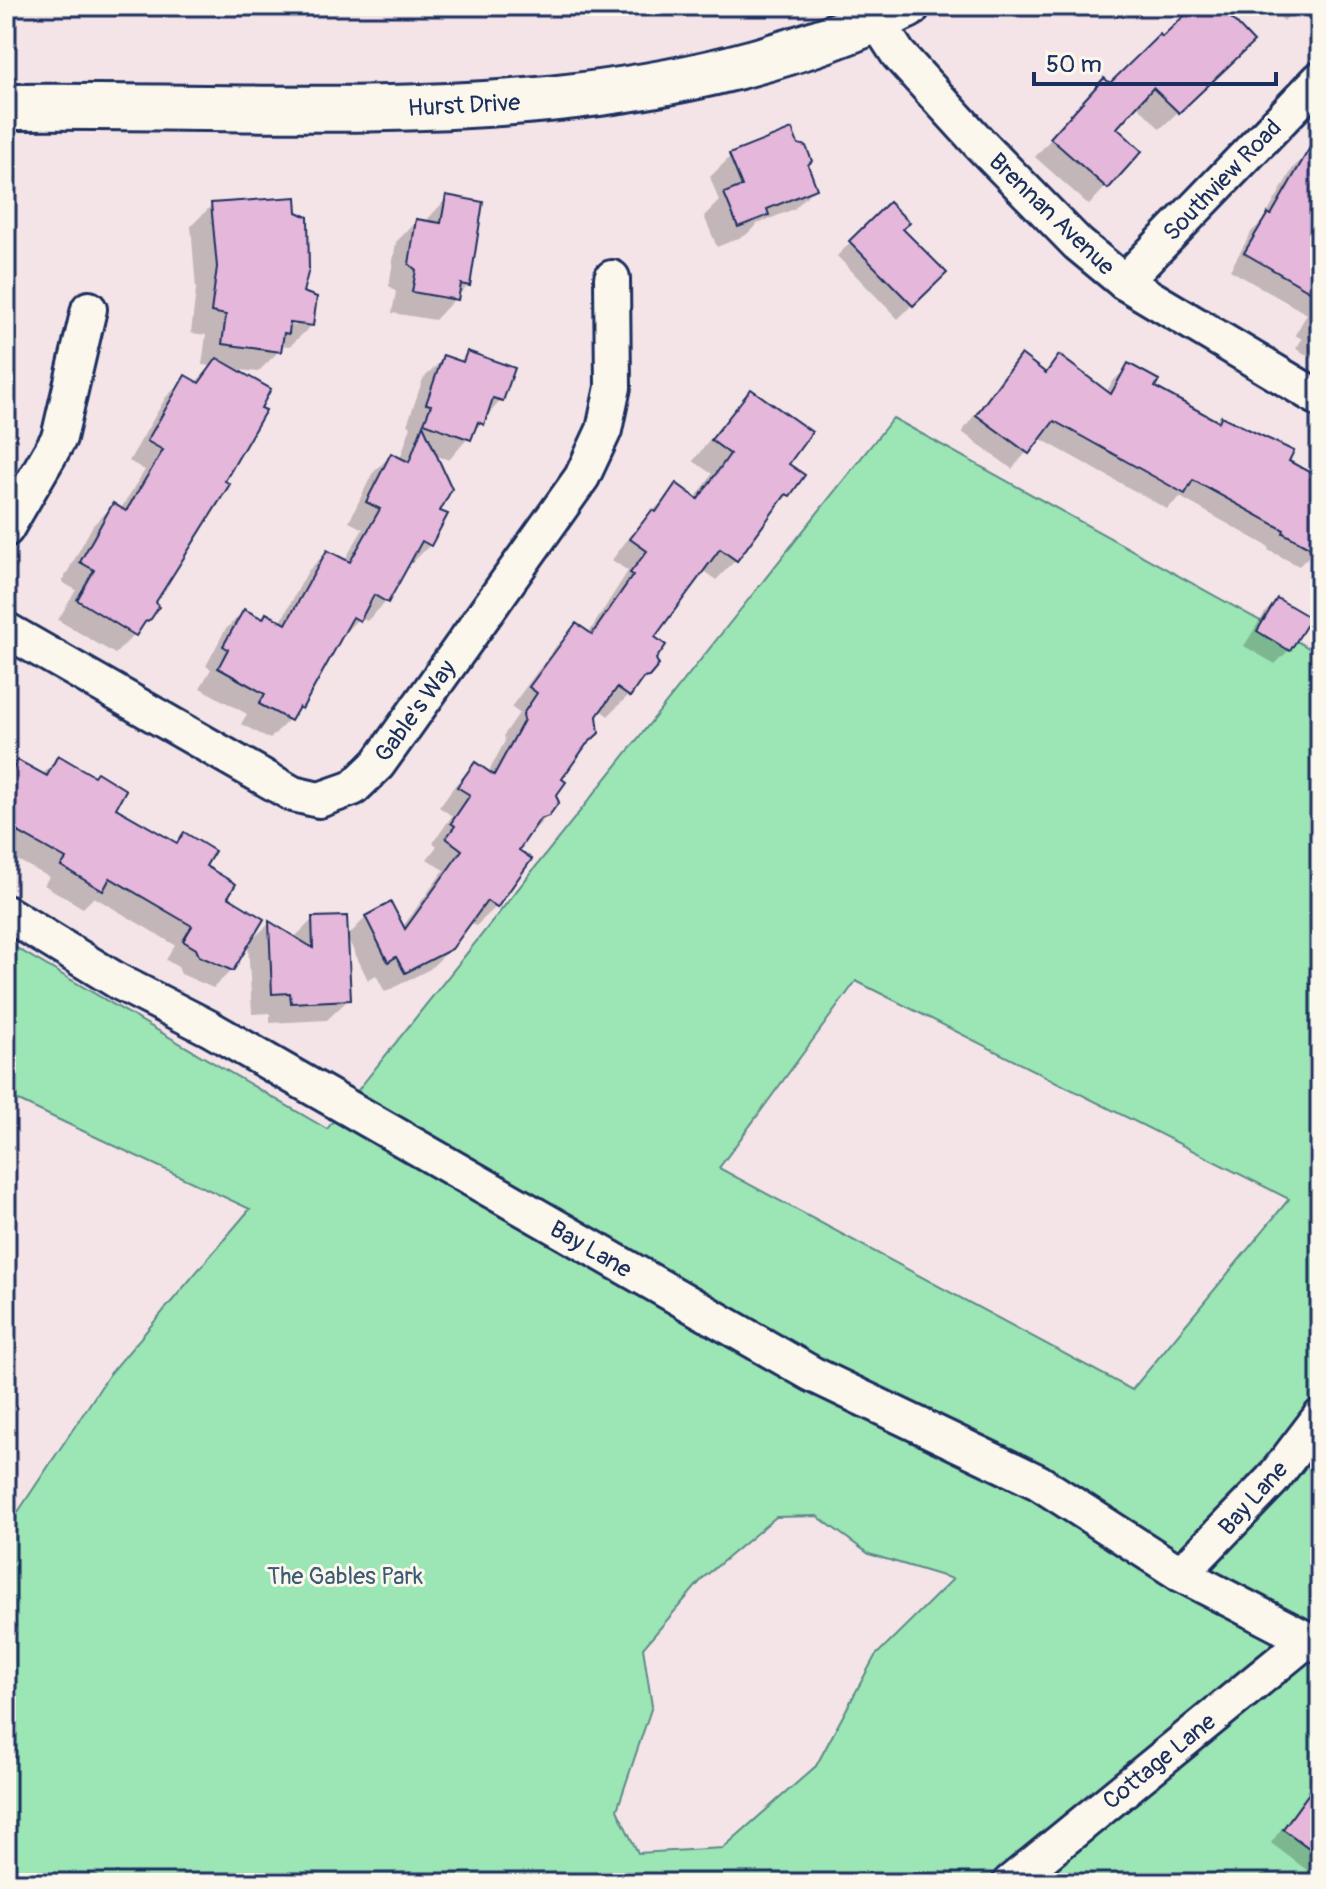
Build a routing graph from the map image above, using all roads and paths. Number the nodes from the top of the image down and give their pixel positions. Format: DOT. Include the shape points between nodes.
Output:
graph roads {
  1 [pos="883,11"];
  2 [pos="1320,79"];
  3 [pos="6,107"];
  4 [pos="612,278"];
  5 [pos="1124,282"];
  6 [pos="89,309"];
  7 [pos="1320,399"];
  8 [pos="6,529"];
  9 [pos="6,630"];
  10 [pos="6,913"];
  11 [pos="1320,1417"];
  12 [pos="1181,1574"];
  13 [pos="1314,1643"];
  14 [pos="1010,1883"];
  1 -- 3 [label="street, Hurst Drive" via="779,56 735,68 511,104 315,110"];
  1 -- 5 [label="street, Brennan Avenue" via="898,54 1078,244"];
  2 -- 5 [label="street, Southview Road"];
  4 -- 9 [label="street, Gable's Way" via="613,387 604,430 582,477 378,764 353,788 319,800 293,794"];
  5 -- 7 [label="street, Brennan Avenue"];
  6 -- 8 [label="street" via="59,438"];
  10 -- 12 [label="street, Bay Lane" via="812,1374 1057,1492"];
  11 -- 12 [label="street, Bay Lane" via="1272,1480"];
  12 -- 13 [label="street, Bay Lane"];
  13 -- 14 [label="street, Cottage Lane"];
}
